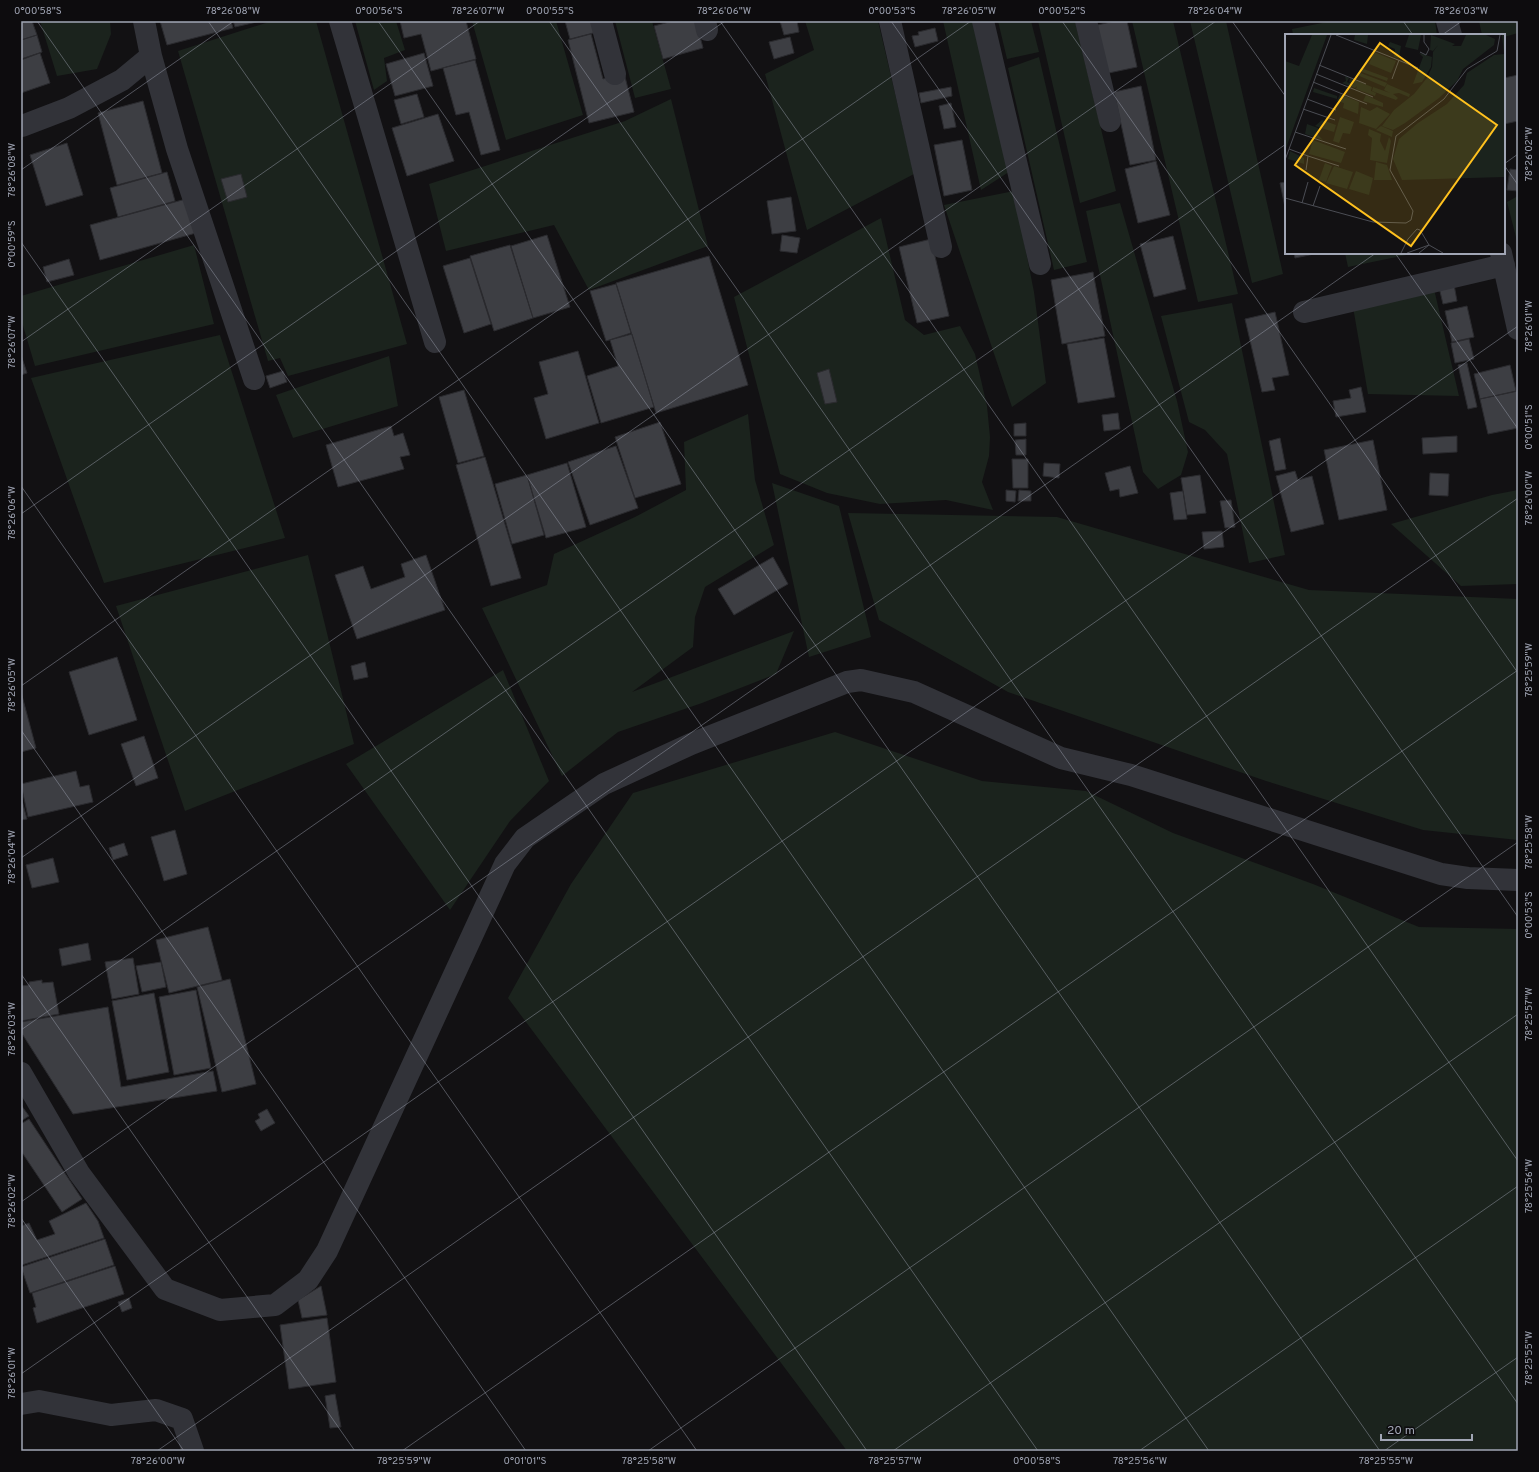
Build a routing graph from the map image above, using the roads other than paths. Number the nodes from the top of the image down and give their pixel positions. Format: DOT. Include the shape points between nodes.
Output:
graph roads {
  1 [pos="144,21"];
  2 [pos="340,21"];
  3 [pos="601,21"];
  4 [pos="890,21"];
  5 [pos="983,21"];
  6 [pos="1086,21"];
  7 [pos="1448,21"];
  8 [pos="1451,34"];
  9 [pos="151,56"];
  10 [pos="615,74"];
  11 [pos="1110,121"];
  12 [pos="22,126"];
  13 [pos="941,247"];
  14 [pos="1502,259"];
  15 [pos="1040,264"];
  16 [pos="1304,312"];
  17 [pos="1518,329"];
  18 [pos="435,342"];
  19 [pos="254,379"];
  20 [pos="1518,880"];
  21 [pos="21,1073"];
  22 [pos="21,1404"];
  23 [pos="194,1451"];
  1 -- 9 [label="street"];
  2 -- 18 [label="street"];
  3 -- 10 [label="street"];
  4 -- 13 [label="street"];
  5 -- 15 [label="street"];
  6 -- 11 [label="street"];
  7 -- 8 [label="street"];
  9 -- 12 [label="street" via="122,80 69,108"];
  9 -- 19 [label="street" via="177,149"];
  14 -- 16 [label="street"];
  14 -- 17 [label="street"];
  20 -- 21 [label="street" via="1441,874 1132,775 1061,758 914,692 861,680 847,682 691,744 604,784 525,838 505,864 327,1251 308,1280 275,1305 220,1310 165,1289 79,1173"];
  22 -- 23 [label="street" via="39,1401 111,1415 156,1410 182,1419"];
}
